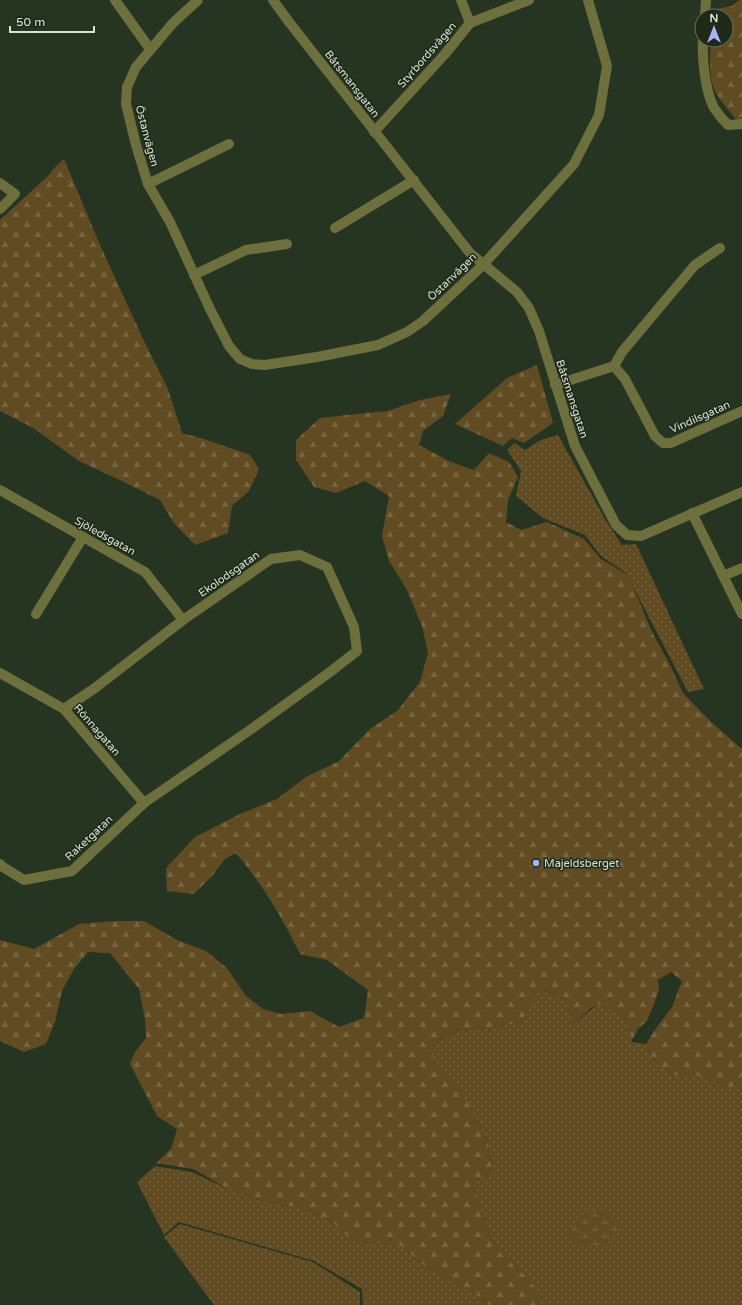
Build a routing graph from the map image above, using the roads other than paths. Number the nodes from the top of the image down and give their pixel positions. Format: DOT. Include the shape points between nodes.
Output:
graph roads {
  1 [pos="114,0"];
  2 [pos="198,0"];
  3 [pos="273,0"];
  4 [pos="461,0"];
  5 [pos="529,0"];
  6 [pos="588,0"];
  7 [pos="470,23"];
  8 [pos="703,48"];
  9 [pos="150,49"];
  10 [pos="742,124"];
  11 [pos="374,132"];
  12 [pos="229,144"];
  13 [pos="414,180"];
  14 [pos="0,183"];
  15 [pos="148,184"];
  16 [pos="0,209"];
  17 [pos="336,228"];
  18 [pos="287,244"];
  19 [pos="720,248"];
  20 [pos="483,265"];
  21 [pos="194,275"];
  22 [pos="614,366"];
  23 [pos="555,385"];
  24 [pos="742,411"];
  25 [pos="0,490"];
  26 [pos="742,492"];
  27 [pos="692,513"];
  28 [pos="83,537"];
  29 [pos="742,568"];
  30 [pos="723,576"];
  31 [pos="36,614"];
  32 [pos="742,614"];
  33 [pos="183,620"];
  34 [pos="0,673"];
  35 [pos="64,709"];
  36 [pos="144,803"];
  37 [pos="0,864"];
  1 -- 9 [label="street"];
  2 -- 9 [label="street, Östanvägen" via="172,23"];
  3 -- 11 [label="street, Båtsmansgatan"];
  4 -- 7 [label="street"];
  5 -- 7 [label="street, Styrbordsvägen"];
  6 -- 20 [label="street, Östanvägen" via="607,66 599,115 574,164"];
  7 -- 11 [label="street, Styrbordsvägen"];
  8 -- 10 [label="street" via="709,96 714,108 728,125"];
  9 -- 15 [label="street, Östanvägen" via="136,67 128,87 126,104"];
  11 -- 13 [label="street, Båtsmansgatan"];
  12 -- 15 [label="street, Östanvägen"];
  13 -- 17 [label="street"];
  13 -- 20 [label="street, Båtsmansgatan" via="470,253"];
  14 -- 16 [label="street" via="14,194"];
  15 -- 21 [label="street, Östanvägen" via="170,222"];
  18 -- 21 [label="street" via="246,250"];
  19 -- 22 [label="street" via="695,265 622,352"];
  20 -- 21 [label="street, Östanvägen" via="423,321 378,346 265,365 252,364 240,359 229,346"];
  20 -- 23 [label="street, Båtsmansgatan" via="517,292 529,308 539,331"];
  22 -- 23 [label="street"];
  22 -- 24 [label="street, Vindilsgatan" via="625,379 655,436 662,443 671,443"];
  23 -- 27 [label="street, Båtsmansgatan" via="575,446 616,525 627,535 641,536"];
  25 -- 28 [label="street, Sjöledsgatan"];
  26 -- 27 [label="street, Båtsmansgatan"];
  27 -- 30 [label="street"];
  28 -- 31 [label="street"];
  28 -- 33 [label="street, Sjöledsgatan" via="146,572"];
  29 -- 30 [label="street"];
  30 -- 32 [label="street"];
  33 -- 35 [label="street, Ekolodsgatan"];
  33 -- 36 [label="street, Ekolodsgatan" via="272,559 300,555 327,566 354,627 357,651 250,730"];
  34 -- 35 [label="street, Rönnagatan"];
  35 -- 36 [label="street, Rönnagatan"];
  36 -- 37 [label="street, Raketgatan" via="72,871 24,880"];
}
